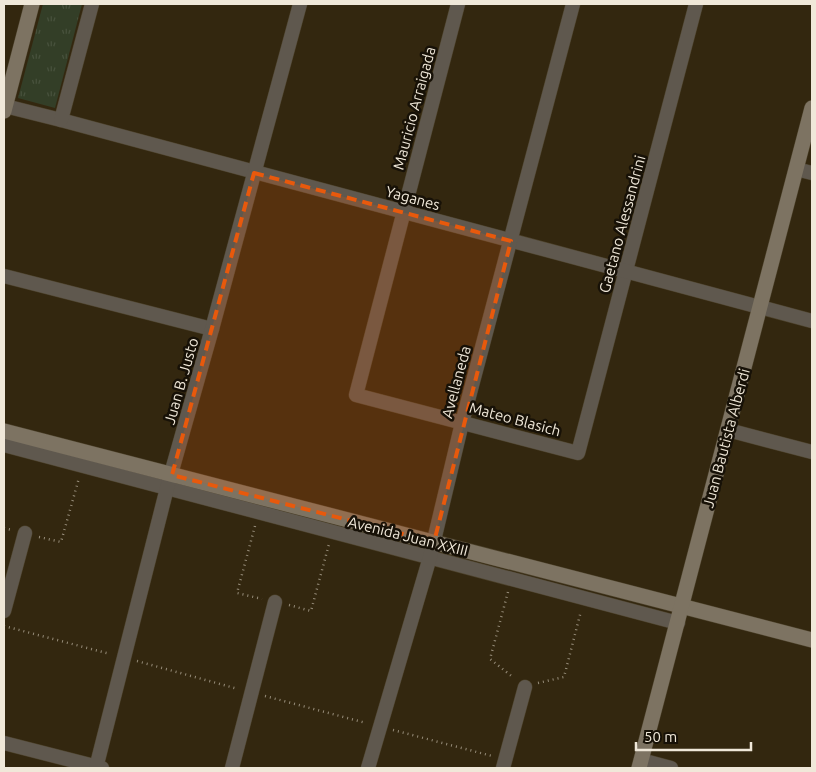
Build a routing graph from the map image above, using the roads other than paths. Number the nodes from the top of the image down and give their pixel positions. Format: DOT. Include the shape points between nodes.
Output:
graph roads {
  1 [pos="32,4"];
  2 [pos="92,4"];
  3 [pos="300,4"];
  4 [pos="458,4"];
  5 [pos="573,4"];
  6 [pos="696,4"];
  7 [pos="812,108"];
  8 [pos="4,109"];
  9 [pos="61,120"];
  10 [pos="796,169"];
  11 [pos="254,172"];
  12 [pos="812,173"];
  13 [pos="404,212"];
  14 [pos="512,241"];
  15 [pos="627,270"];
  16 [pos="4,276"];
  17 [pos="760,307"];
  18 [pos="812,321"];
  19 [pos="212,329"];
  20 [pos="356,394"];
  21 [pos="462,423"];
  22 [pos="728,430"];
  23 [pos="4,431"];
  24 [pos="4,445"];
  25 [pos="812,452"];
  26 [pos="578,453"];
  27 [pos="169,482"];
  28 [pos="25,533"];
  29 [pos="434,542"];
  30 [pos="430,557"];
  31 [pos="276,602"];
  32 [pos="682,607"];
  33 [pos="4,611"];
  34 [pos="678,623"];
  35 [pos="812,640"];
  36 [pos="525,687"];
  37 [pos="4,742"];
  38 [pos="640,764"];
  39 [pos="99,768"];
  40 [pos="232,768"];
  41 [pos="368,768"];
  42 [pos="503,768"];
  43 [pos="671,768"];
  1 -- 8 [label="main road"];
  2 -- 9 [label="street"];
  3 -- 11 [label="street, Juan B. Justo"];
  4 -- 13 [label="street, Mauricio Arraigada"];
  5 -- 14 [label="street, Avellaneda"];
  6 -- 15 [label="street, Gaetano Alessandrini"];
  7 -- 10 [label="main road, Juan Bautista Alberdi"];
  8 -- 9 [label="street, Yaganes"];
  9 -- 11 [label="street, Yaganes"];
  10 -- 12 [label="street"];
  10 -- 17 [label="main road, Juan Bautista Alberdi"];
  11 -- 13 [label="street, Yaganes"];
  11 -- 19 [label="street, Juan B. Justo"];
  13 -- 14 [label="street, Yaganes"];
  13 -- 20 [label="street, Mauricio Arraigada"];
  14 -- 15 [label="street, Yaganes"];
  14 -- 21 [label="street, Avellaneda"];
  15 -- 17 [label="street, Yaganes"];
  15 -- 26 [label="street, Gaetano Alessandrini"];
  16 -- 19 [label="street"];
  17 -- 18 [label="street, Yaganes"];
  17 -- 22 [label="main road, Juan Bautista Alberdi"];
  19 -- 27 [label="street, Juan B. Justo"];
  20 -- 21 [label="street, Mateo Blasich"];
  21 -- 26 [label="street, Mateo Blasich"];
  21 -- 29 [label="street, Avellaneda"];
  22 -- 25 [label="street"];
  22 -- 32 [label="main road, Juan Bautista Alberdi"];
  23 -- 27 [label="main road, Avenida Juan XXIII"];
  24 -- 27 [label="street, Avenida Juan XXIII" via="82,466"];
  27 -- 29 [label="main road, Avenida Juan XXIII"];
  27 -- 30 [label="street, Avenida Juan XXIII" via="259,512"];
  27 -- 39 [label="street, Juan B. Justo"];
  28 -- 33 [label="street"];
  29 -- 30 [label="street, Avellaneda"];
  29 -- 32 [label="main road, Avenida Juan XXIII"];
  30 -- 34 [label="street, Avenida Juan XXIII"];
  30 -- 41 [label="street, Avellaneda"];
  31 -- 40 [label="street"];
  32 -- 34 [label="main road, Juan Bautista Alberdi"];
  32 -- 35 [label="main road, Avenida Juan XXIII"];
  34 -- 38 [label="main road, Juan Bautista Alberdi"];
  36 -- 42 [label="street"];
  37 -- 39 [label="street"];
  38 -- 43 [label="street"];
}
